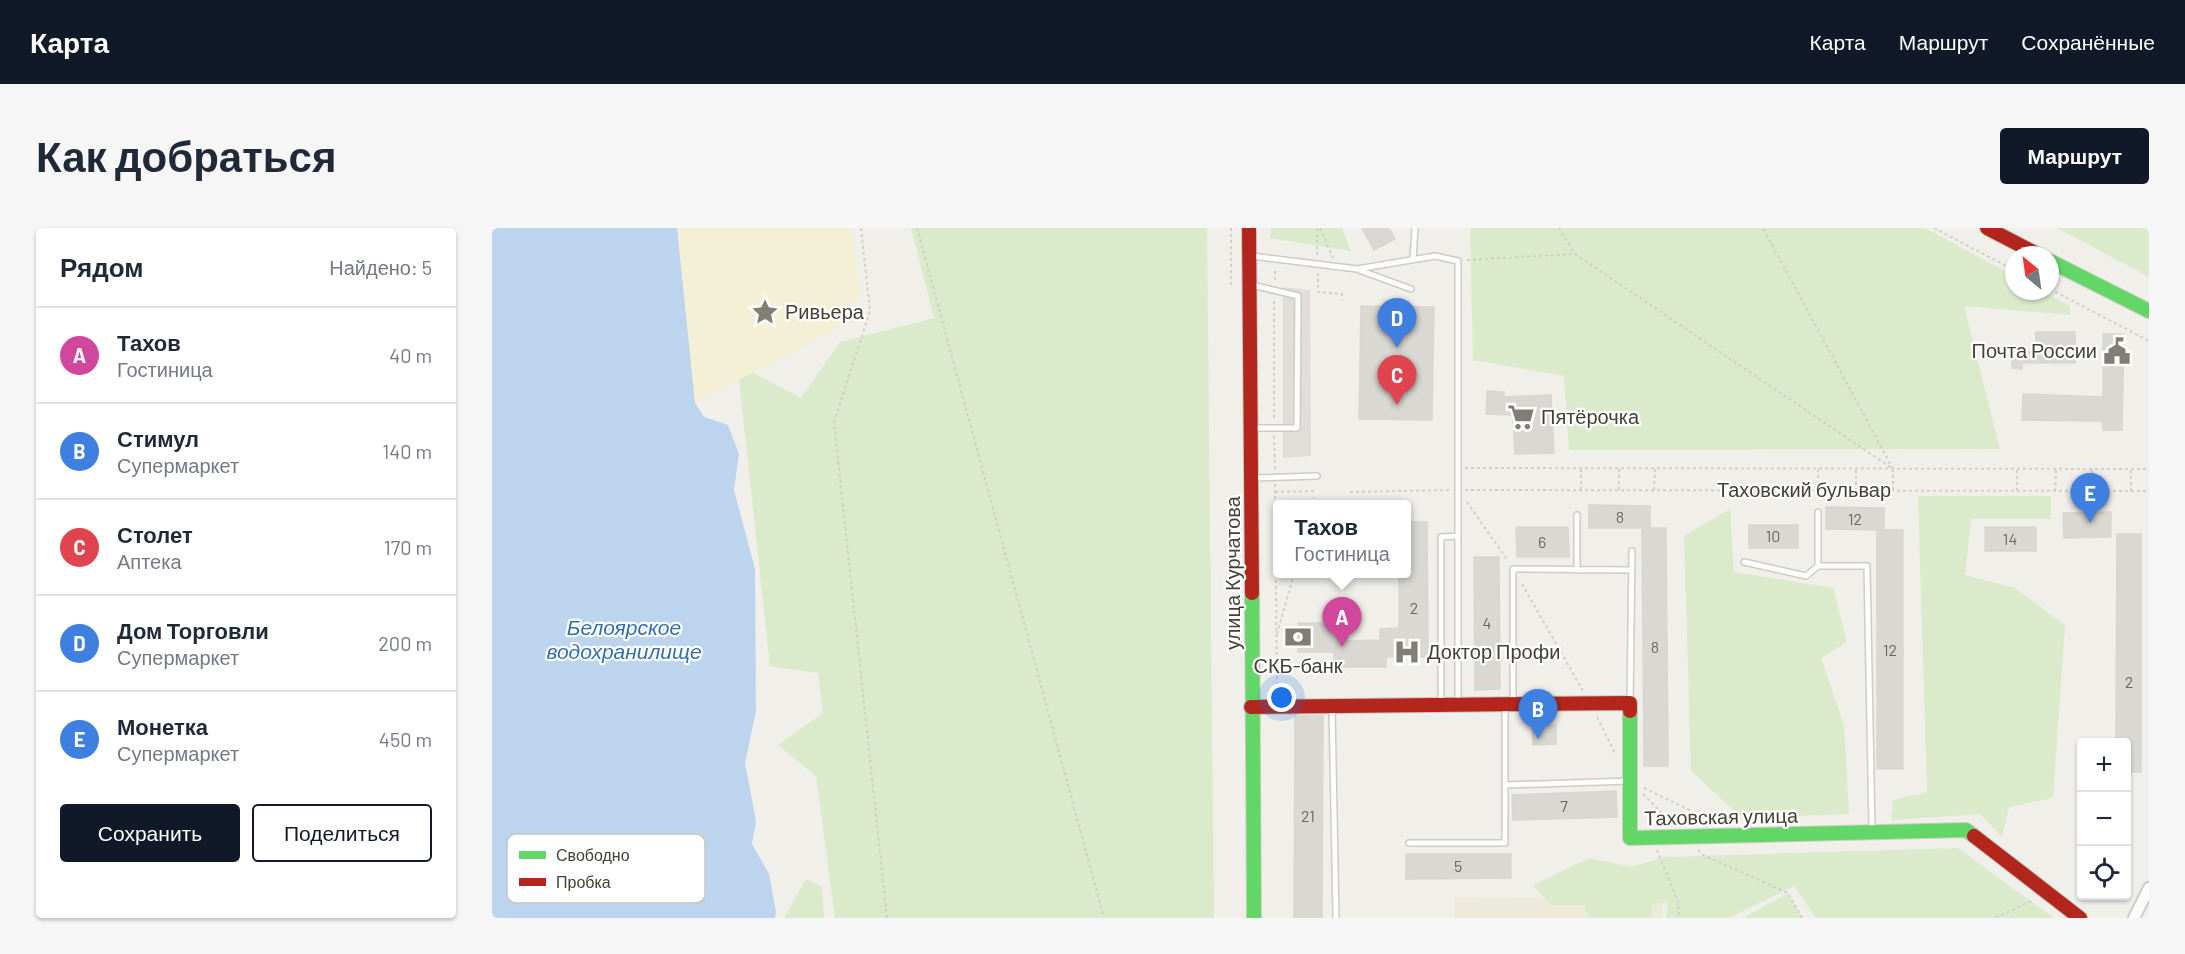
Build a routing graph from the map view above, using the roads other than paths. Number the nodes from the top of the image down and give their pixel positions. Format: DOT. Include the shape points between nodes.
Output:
graph roads {
  1 [pos="1250,228"];
  2 [pos="1415,228"];
  3 [pos="1987,228"];
  4 [pos="2022,246"];
  5 [pos="1250,255"];
  6 [pos="1413,259"];
  7 [pos="2059,266"];
  8 [pos="1357,270"];
  9 [pos="1250,285"];
  10 [pos="1411,289"];
  11 [pos="2149,311"];
  12 [pos="1251,428"];
  13 [pos="1317,477"];
  14 [pos="1253,478"];
  15 [pos="1818,512"];
  16 [pos="1577,516"];
  17 [pos="1458,536"];
  18 [pos="1632,551"];
  19 [pos="1744,562"];
  20 [pos="1818,566"];
  21 [pos="1577,570"];
  22 [pos="1632,570"];
  23 [pos="1630,703"];
  24 [pos="1458,704"];
  25 [pos="1509,704"];
  26 [pos="1441,705"];
  27 [pos="1332,706"];
  28 [pos="1251,707"];
  29 [pos="1630,781"];
  30 [pos="1505,785"];
  31 [pos="1872,833"];
  32 [pos="1408,843"];
  33 [pos="2149,888"];
  34 [pos="1254,918"];
  35 [pos="1336,918"];
  36 [pos="2080,918"];
  37 [pos="2134,918"];
  1 -- 5 [label="street, улица Курчатова"];
  2 -- 6 [label="lane"];
  3 -- 4 [label="street"];
  5 -- 8 [label="lane"];
  5 -- 9 [label="street, улица Курчатова"];
  6 -- 8 [label="lane"];
  6 -- 17 [label="lane" via="1435,256 1458,261"];
  7 -- 11 [label="street"];
  8 -- 10 [label="lane"];
  9 -- 12 [label="street, улица Курчатова"];
  9 -- 12 [label="lane" via="1298,296 1297,428"];
  12 -- 14 [label="street, улица Курчатова"];
  13 -- 14 [label="lane"];
  14 -- 28 [label="street, улица Курчатова"];
  15 -- 20 [label="lane"];
  16 -- 21 [label="lane"];
  17 -- 24 [label="lane"];
  17 -- 26 [label="lane" via="1441,537"];
  18 -- 22 [label="lane"];
  19 -- 20 [label="lane" via="1806,576"];
  20 -- 31 [label="lane" via="1867,566"];
  21 -- 22 [label="lane"];
  21 -- 25 [label="lane" via="1513,569"];
  22 -- 23 [label="lane"];
  23 -- 25 [label="street"];
  23 -- 29 [label="street, Таховская улица"];
  24 -- 25 [label="street"];
  24 -- 26 [label="street"];
  25 -- 30 [label="lane"];
  26 -- 27 [label="street"];
  27 -- 28 [label="street"];
  27 -- 35 [label="lane"];
  28 -- 34 [label="street, улица Курчатова"];
  29 -- 30 [label="lane"];
  29 -- 31 [label="street, Таховская улица" via="1630,838"];
  30 -- 32 [label="lane" via="1505,843"];
  31 -- 36 [label="street, Таховская улица" via="1966,830"];
  33 -- 37 [label="street"];
}
